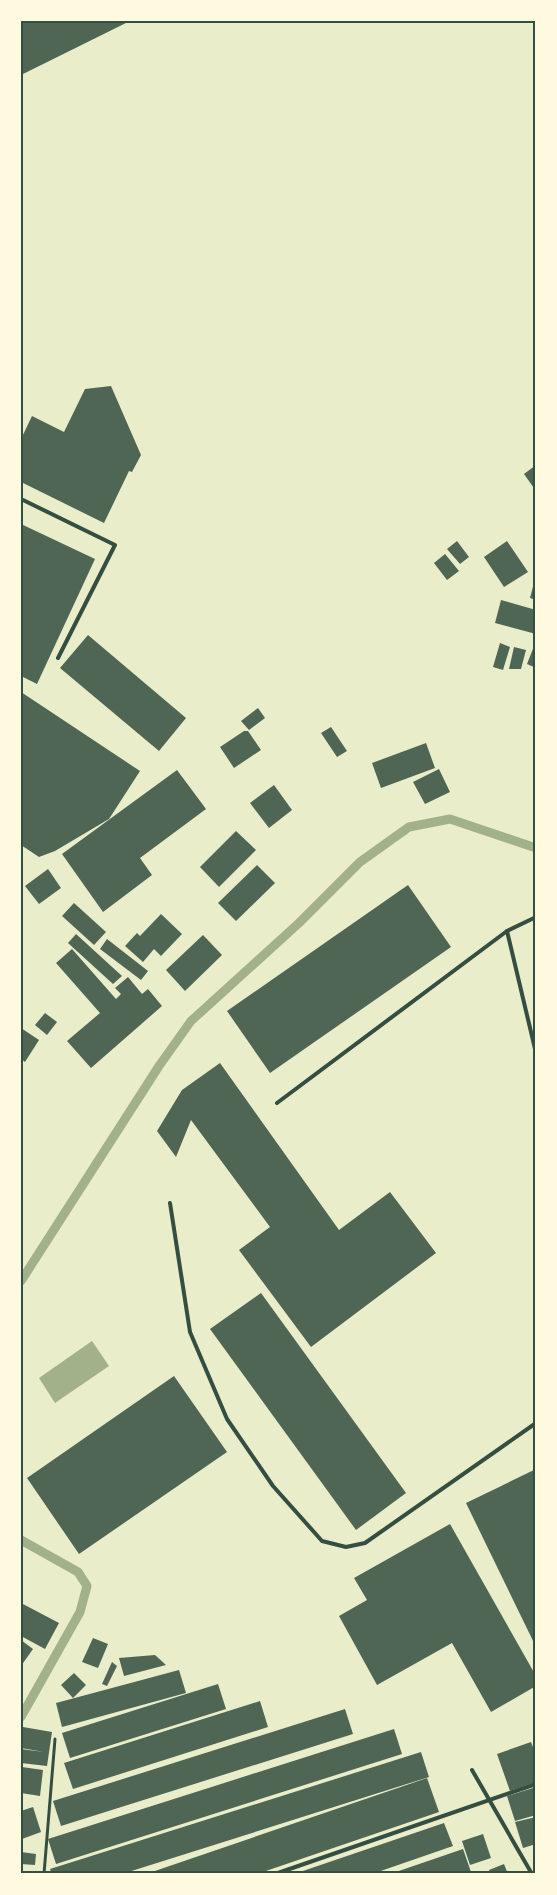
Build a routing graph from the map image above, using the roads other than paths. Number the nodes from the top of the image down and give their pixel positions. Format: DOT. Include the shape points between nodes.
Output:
graph roads {
  1 [pos="21,499"];
  2 [pos="58,658"];
  3 [pos="536,917"];
  4 [pos="507,931"];
  5 [pos="536,1053"];
  6 [pos="277,1103"];
  7 [pos="170,1203"];
  8 [pos="536,1423"];
  9 [pos="472,1770"];
  10 [pos="536,1784"];
  11 [pos="489,1801"];
  12 [pos="275,1874"];
  13 [pos="532,1874"];
  1 -- 2 [label="lane" via="115,545"];
  3 -- 4 [label="lane"];
  4 -- 5 [label="lane"];
  4 -- 6 [label="lane"];
  7 -- 8 [label="lane" via="190,1332 227,1419 273,1486 322,1541 346,1547 365,1543"];
  9 -- 11 [label="lane"];
  10 -- 11 [label="lane"];
  11 -- 12 [label="lane"];
  11 -- 13 [label="lane"];
}
